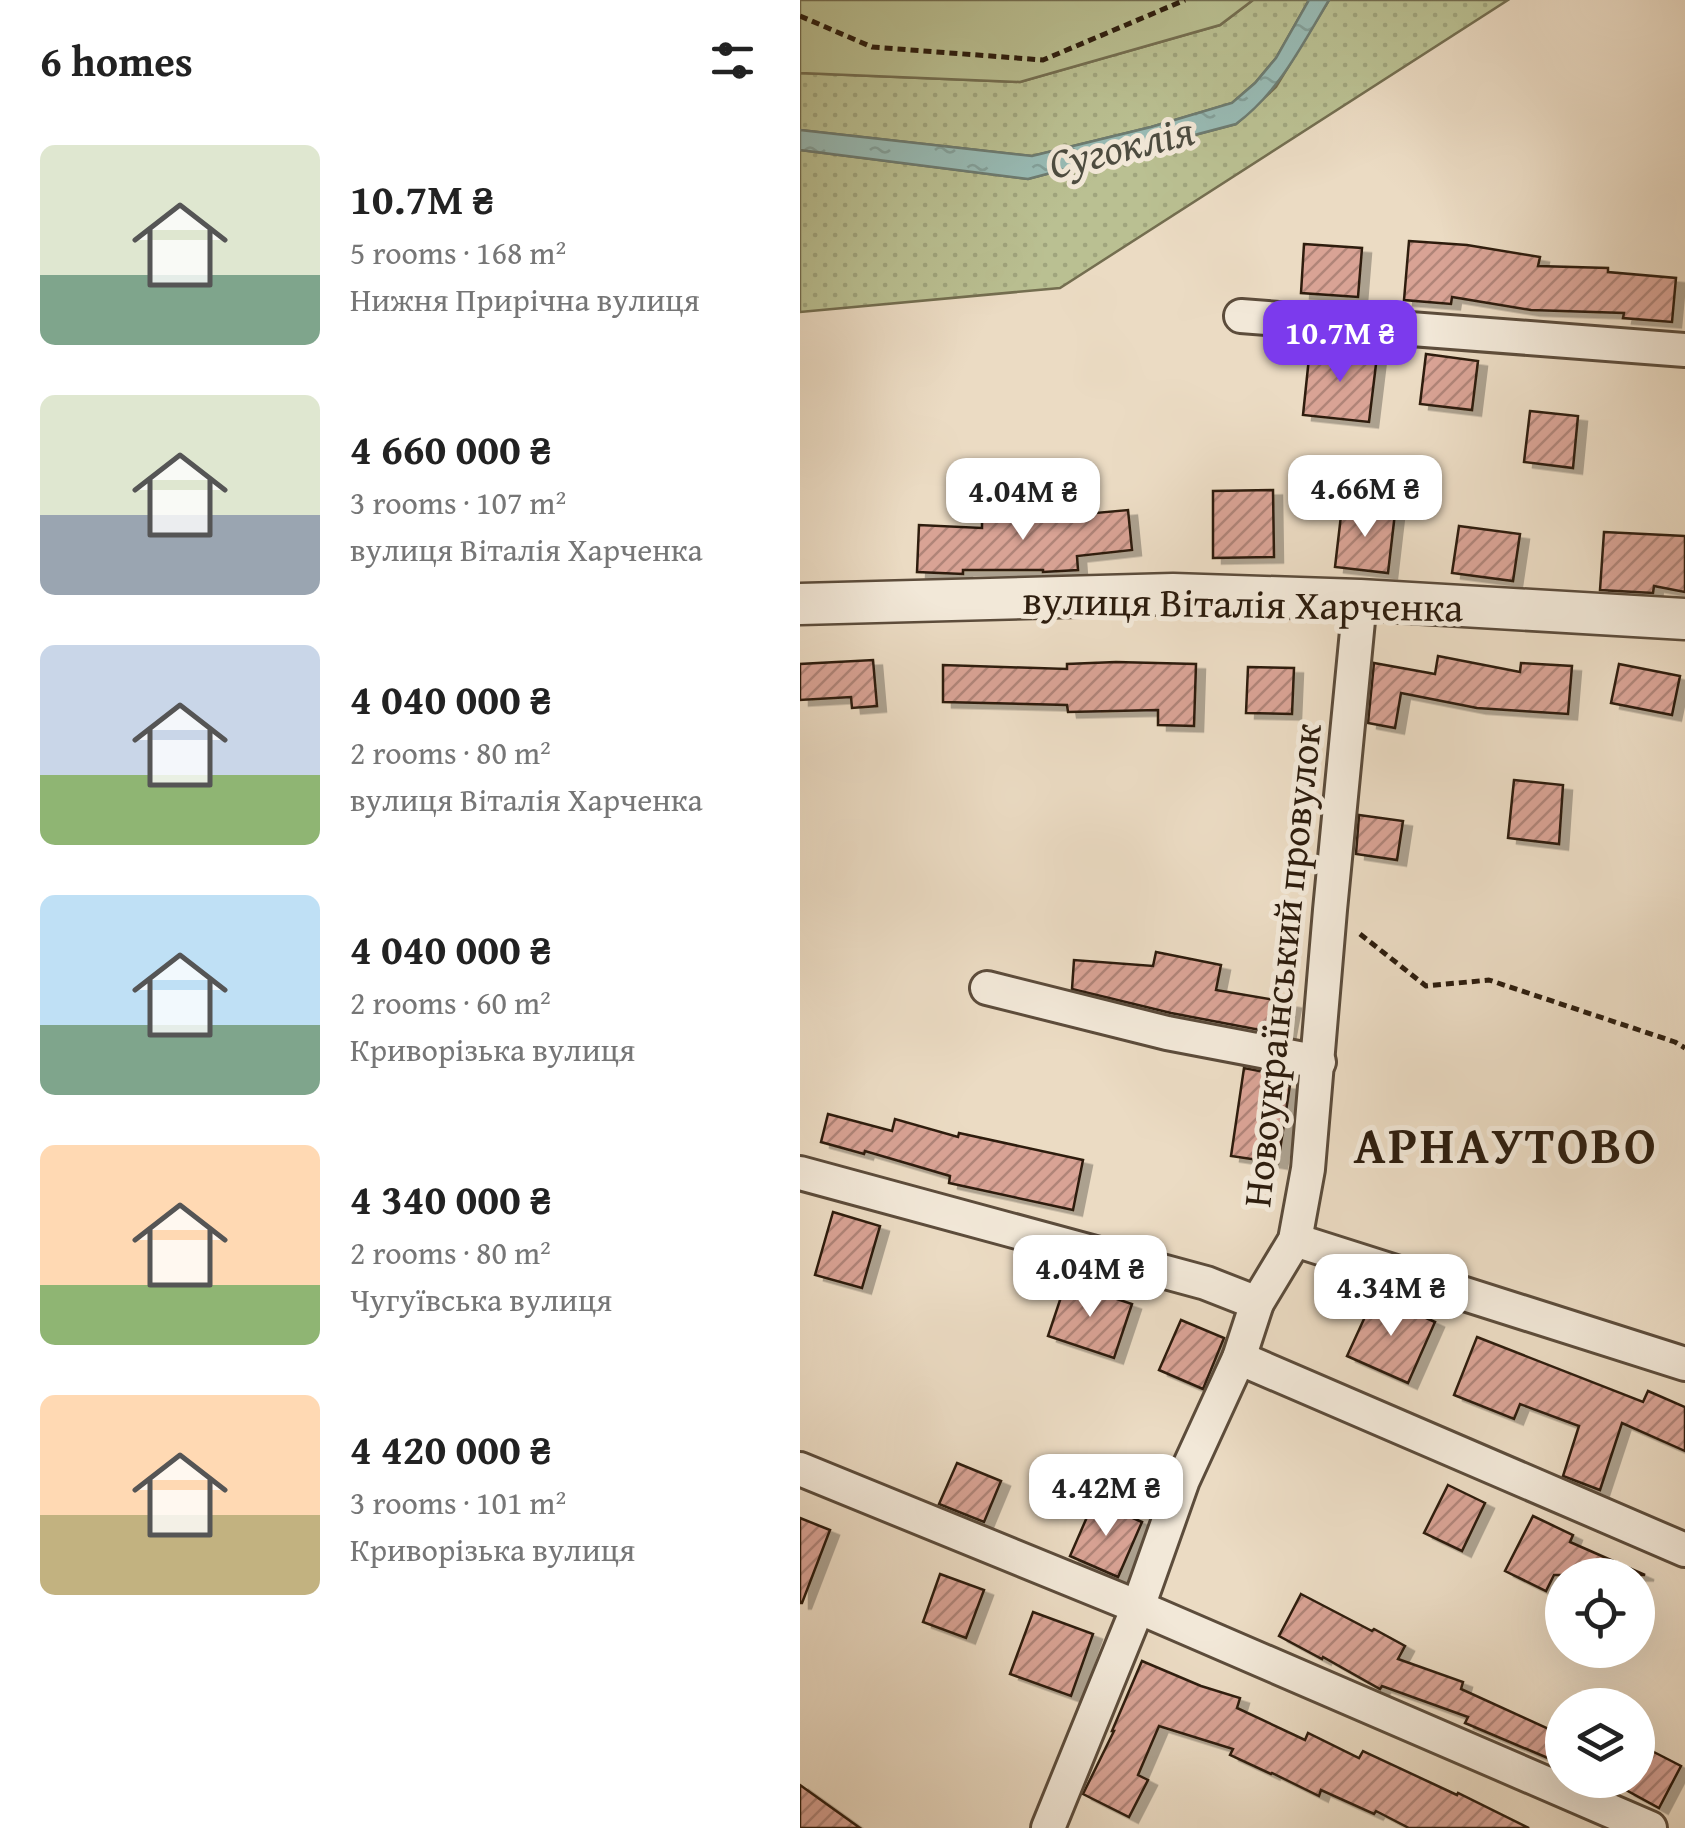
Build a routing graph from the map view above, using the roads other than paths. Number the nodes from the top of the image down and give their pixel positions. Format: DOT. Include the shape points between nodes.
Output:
graph roads {
  1 [pos="1241,316"];
  2 [pos="1685,350"];
  3 [pos="1360,600"];
  4 [pos="800,604"];
  5 [pos="1685,619"];
  6 [pos="987,988"];
  7 [pos="1319,1062"];
  8 [pos="800,1173"];
  9 [pos="1295,1240"];
  10 [pos="1258,1303"];
  11 [pos="1239,1358"];
  12 [pos="1684,1362"];
  13 [pos="800,1470"];
  14 [pos="1685,1550"];
  15 [pos="1138,1608"];
  16 [pos="1048,1828"];
  17 [pos="1650,1828"];
  1 -- 2 [label="street"];
  3 -- 4 [label="street, вулиця Віталія Харченка" via="1173,594"];
  3 -- 5 [label="street, вулиця Віталія Харченка"];
  3 -- 7 [label="street, Новоукраїнський провулок"];
  6 -- 7 [label="street"];
  7 -- 9 [label="street, Новоукраїнський провулок"];
  8 -- 10 [label="street" via="1206,1283"];
  9 -- 10 [label="street, Новоукраїнський провулок"];
  9 -- 12 [label="street"];
  10 -- 11 [label="street, Новоукраїнський провулок"];
  11 -- 14 [label="street"];
  11 -- 15 [label="street, Новоукраїнський провулок" via="1183,1480"];
  13 -- 15 [label="street"];
  15 -- 16 [label="street, Новоукраїнський провулок"];
  15 -- 17 [label="street"];
}
